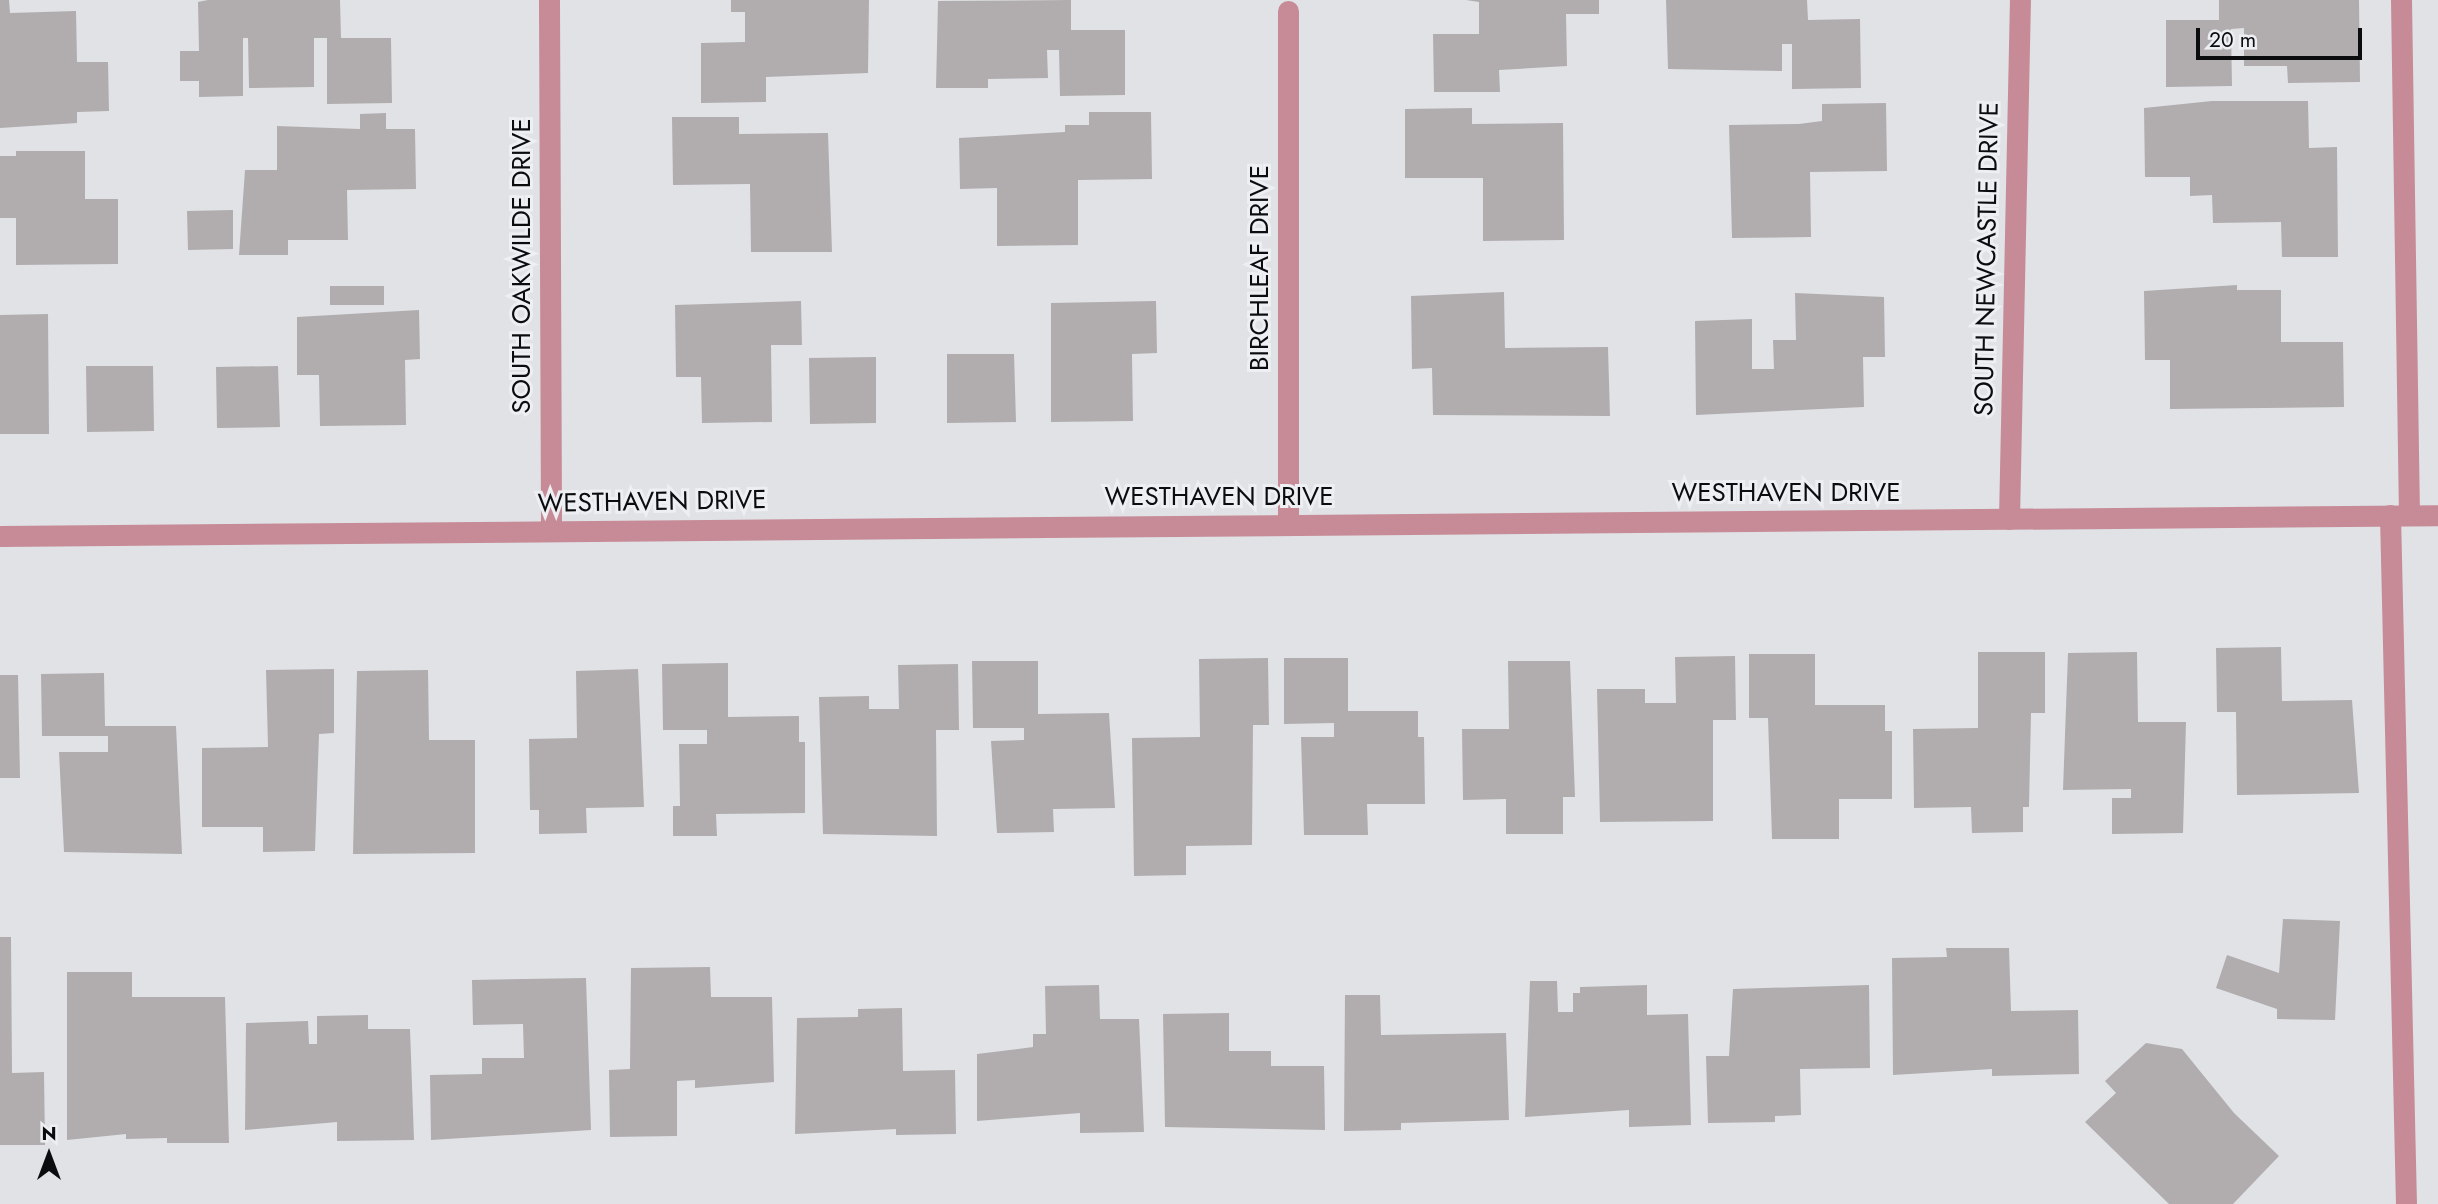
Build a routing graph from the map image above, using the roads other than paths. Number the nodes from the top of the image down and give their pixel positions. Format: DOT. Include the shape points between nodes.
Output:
graph roads {
  1 [pos="549,0"];
  2 [pos="2020,0"];
  3 [pos="2401,0"];
  4 [pos="1288,11"];
  5 [pos="2400,515"];
  6 [pos="2438,515"];
  7 [pos="2009,519"];
  8 [pos="1288,524"];
  9 [pos="551,531"];
  10 [pos="0,536"];
  11 [pos="2406,1204"];
  1 -- 9 [label="street, SOUTH OAKWILDE DRIVE"];
  2 -- 7 [label="street, SOUTH NEWCASTLE DRIVE"];
  3 -- 5 [label="street"];
  4 -- 8 [label="street, BIRCHLEAF DRIVE"];
  5 -- 6 [label="street, WESTHAVEN DRIVE"];
  5 -- 7 [label="street, WESTHAVEN DRIVE"];
  5 -- 11 [label="street"];
  7 -- 8 [label="street, WESTHAVEN DRIVE"];
  8 -- 9 [label="street, WESTHAVEN DRIVE"];
  9 -- 10 [label="street, WESTHAVEN DRIVE"];
}
